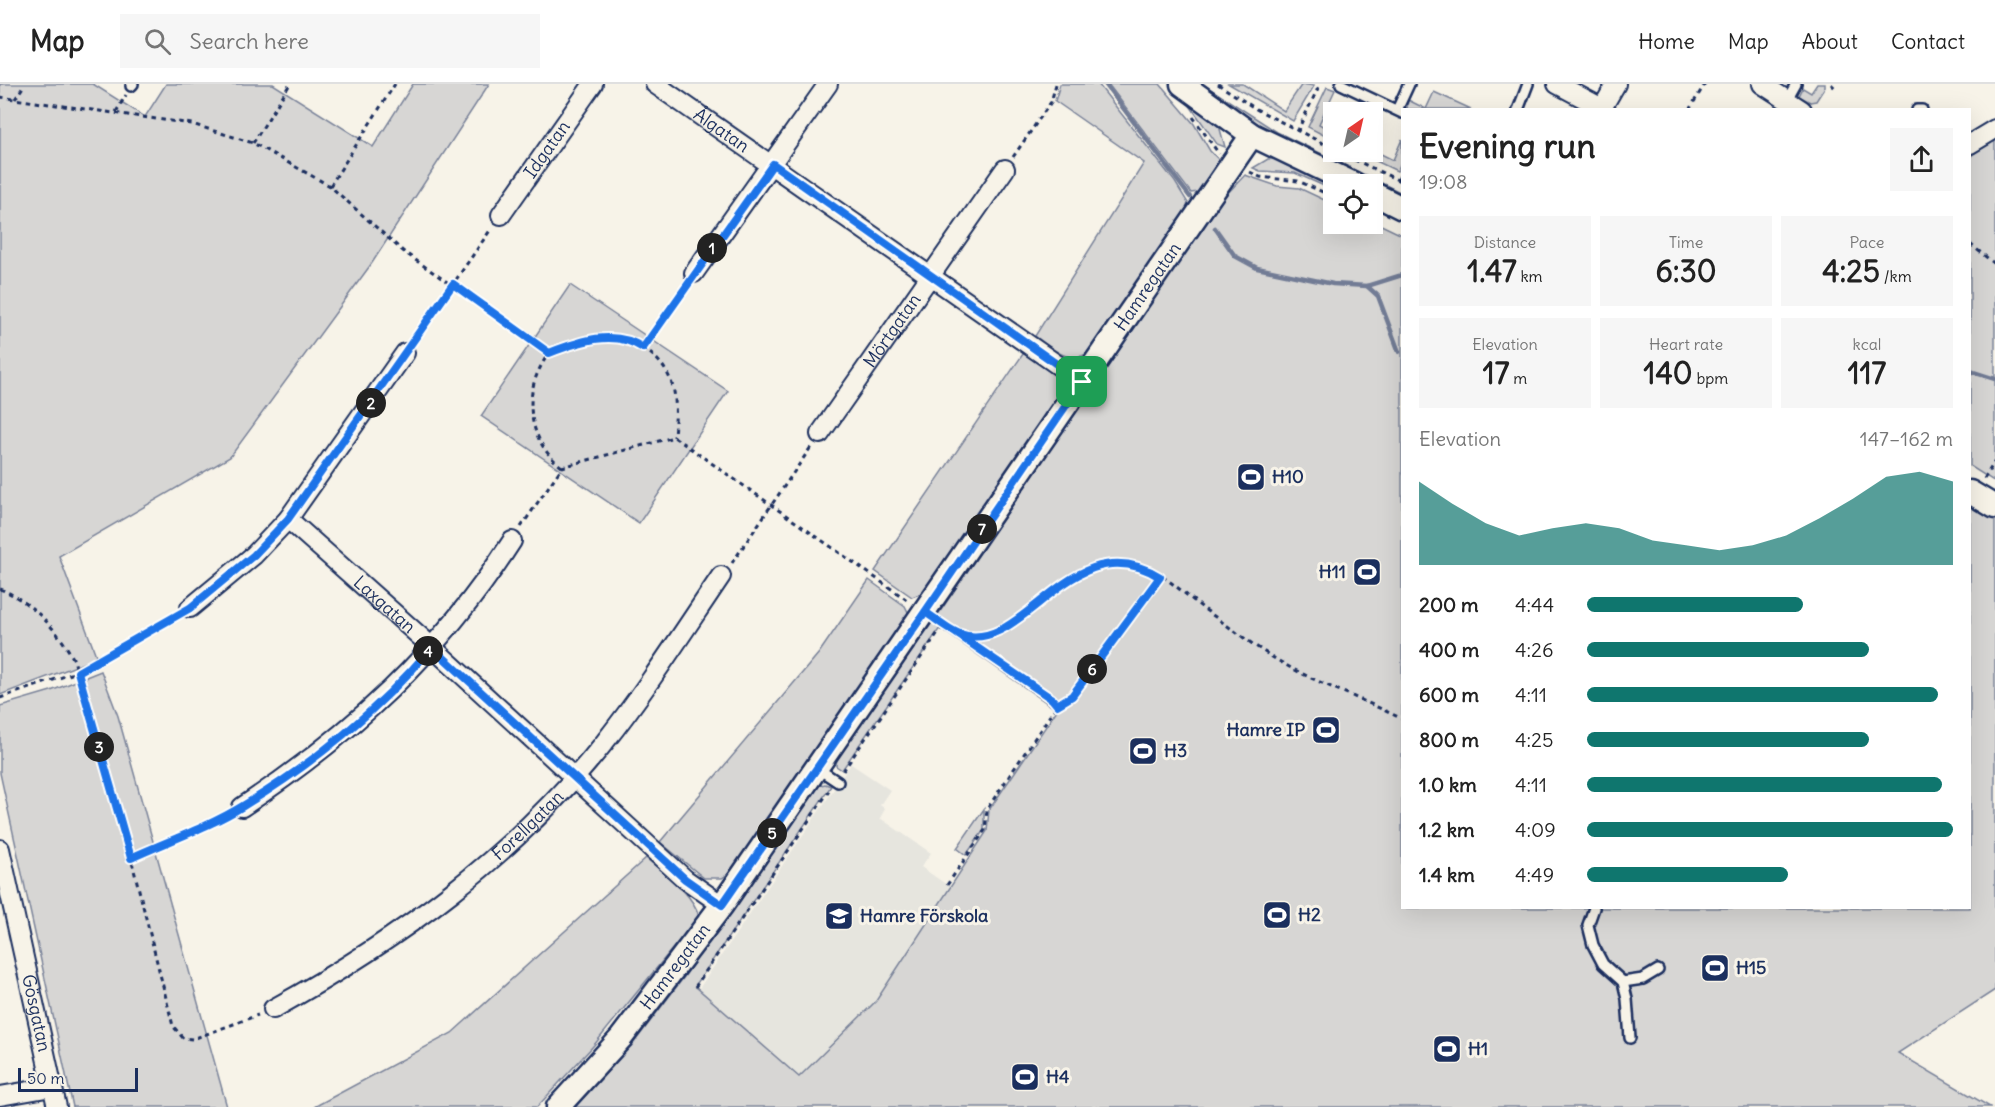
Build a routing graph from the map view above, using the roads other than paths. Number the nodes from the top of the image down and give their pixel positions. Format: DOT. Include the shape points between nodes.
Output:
graph roads {
  1 [pos="593,84"];
  2 [pos="655,84"];
  3 [pos="828,84"];
  4 [pos="1182,84"];
  5 [pos="1341,84"];
  6 [pos="1409,84"];
  7 [pos="1528,84"];
  8 [pos="1557,84"];
  9 [pos="1616,84"];
  10 [pos="1762,84"];
  11 [pos="1796,84"];
  12 [pos="1794,105"];
  13 [pos="1401,108"];
  14 [pos="1519,108"];
  15 [pos="1600,108"];
  16 [pos="1603,108"];
  17 [pos="1400,112"];
  18 [pos="1995,129"];
  19 [pos="1252,135"];
  20 [pos="1971,143"];
  21 [pos="773,164"];
  22 [pos="1005,169"];
  23 [pos="1333,174"];
  24 [pos="1383,198"];
  25 [pos="1401,208"];
  26 [pos="501,215"];
  27 [pos="694,273"];
  28 [pos="929,275"];
  29 [pos="405,353"];
  30 [pos="1082,382"];
  31 [pos="820,434"];
  32 [pos="1977,486"];
  33 [pos="1995,507"];
  34 [pos="288,519"];
  35 [pos="512,541"];
  36 [pos="721,576"];
  37 [pos="190,608"];
  38 [pos="432,647"];
  39 [pos="817,768"];
  40 [pos="574,778"];
  41 [pos="837,782"];
  42 [pos="242,807"];
  43 [pos="0,849"];
  44 [pos="5,898"];
  45 [pos="722,905"];
  46 [pos="1594,909"];
  47 [pos="1658,970"];
  48 [pos="1623,982"];
  49 [pos="273,1009"];
  50 [pos="1630,1038"];
  51 [pos="52,1087"];
  52 [pos="0,1096"];
  53 [pos="57,1107"];
  54 [pos="558,1107"];
  1 -- 26 [label="street, Idgatan"];
  2 -- 21 [label="street, Ålgatan"];
  3 -- 21 [label="street"];
  4 -- 19 [label="street"];
  5 -- 17 [label="lane"];
  6 -- 13 [label="lane"];
  7 -- 14 [label="lane"];
  8 -- 15 [label="street"];
  9 -- 16 [label="street"];
  10 -- 12 [label="street"];
  11 -- 12 [label="lane"];
  18 -- 20 [label="street"];
  19 -- 23 [label="street"];
  19 -- 30 [label="street, Hamregatan"];
  21 -- 27 [label="street"];
  21 -- 28 [label="street, Ålgatan"];
  22 -- 28 [label="street, Mörtgatan"];
  24 -- 25 [label="street"];
  28 -- 30 [label="street, Ålgatan"];
  28 -- 31 [label="street, Mörtgatan"];
  29 -- 34 [label="street"];
  30 -- 39 [label="street, Hamregatan" via="934,618"];
  32 -- 33 [label="street"];
  34 -- 37 [label="street" via="254,555"];
  34 -- 38 [label="street, Laxgatan"];
  35 -- 38 [label="street" via="488,578"];
  36 -- 40 [label="street, Forellgatan" via="639,698"];
  38 -- 40 [label="street, Laxgatan"];
  38 -- 42 [label="street" via="397,686 332,743"];
  39 -- 41 [label="lane"];
  39 -- 45 [label="street, Hamregatan"];
  40 -- 45 [label="street, Laxgatan" via="685,879"];
  40 -- 49 [label="street, Forellgatan" via="517,838 418,920"];
  43 -- 44 [label="street, Gösgatan"];
  44 -- 51 [label="street, Gösgatan"];
  45 -- 54 [label="street, Hamregatan" via="621,1038"];
  46 -- 48 [label="lane" via="1588,925 1593,945 1603,964"];
  47 -- 48 [label="lane" via="1643,979"];
  48 -- 50 [label="lane"];
  51 -- 52 [label="street"];
  51 -- 53 [label="street, Gösgatan"];
}
